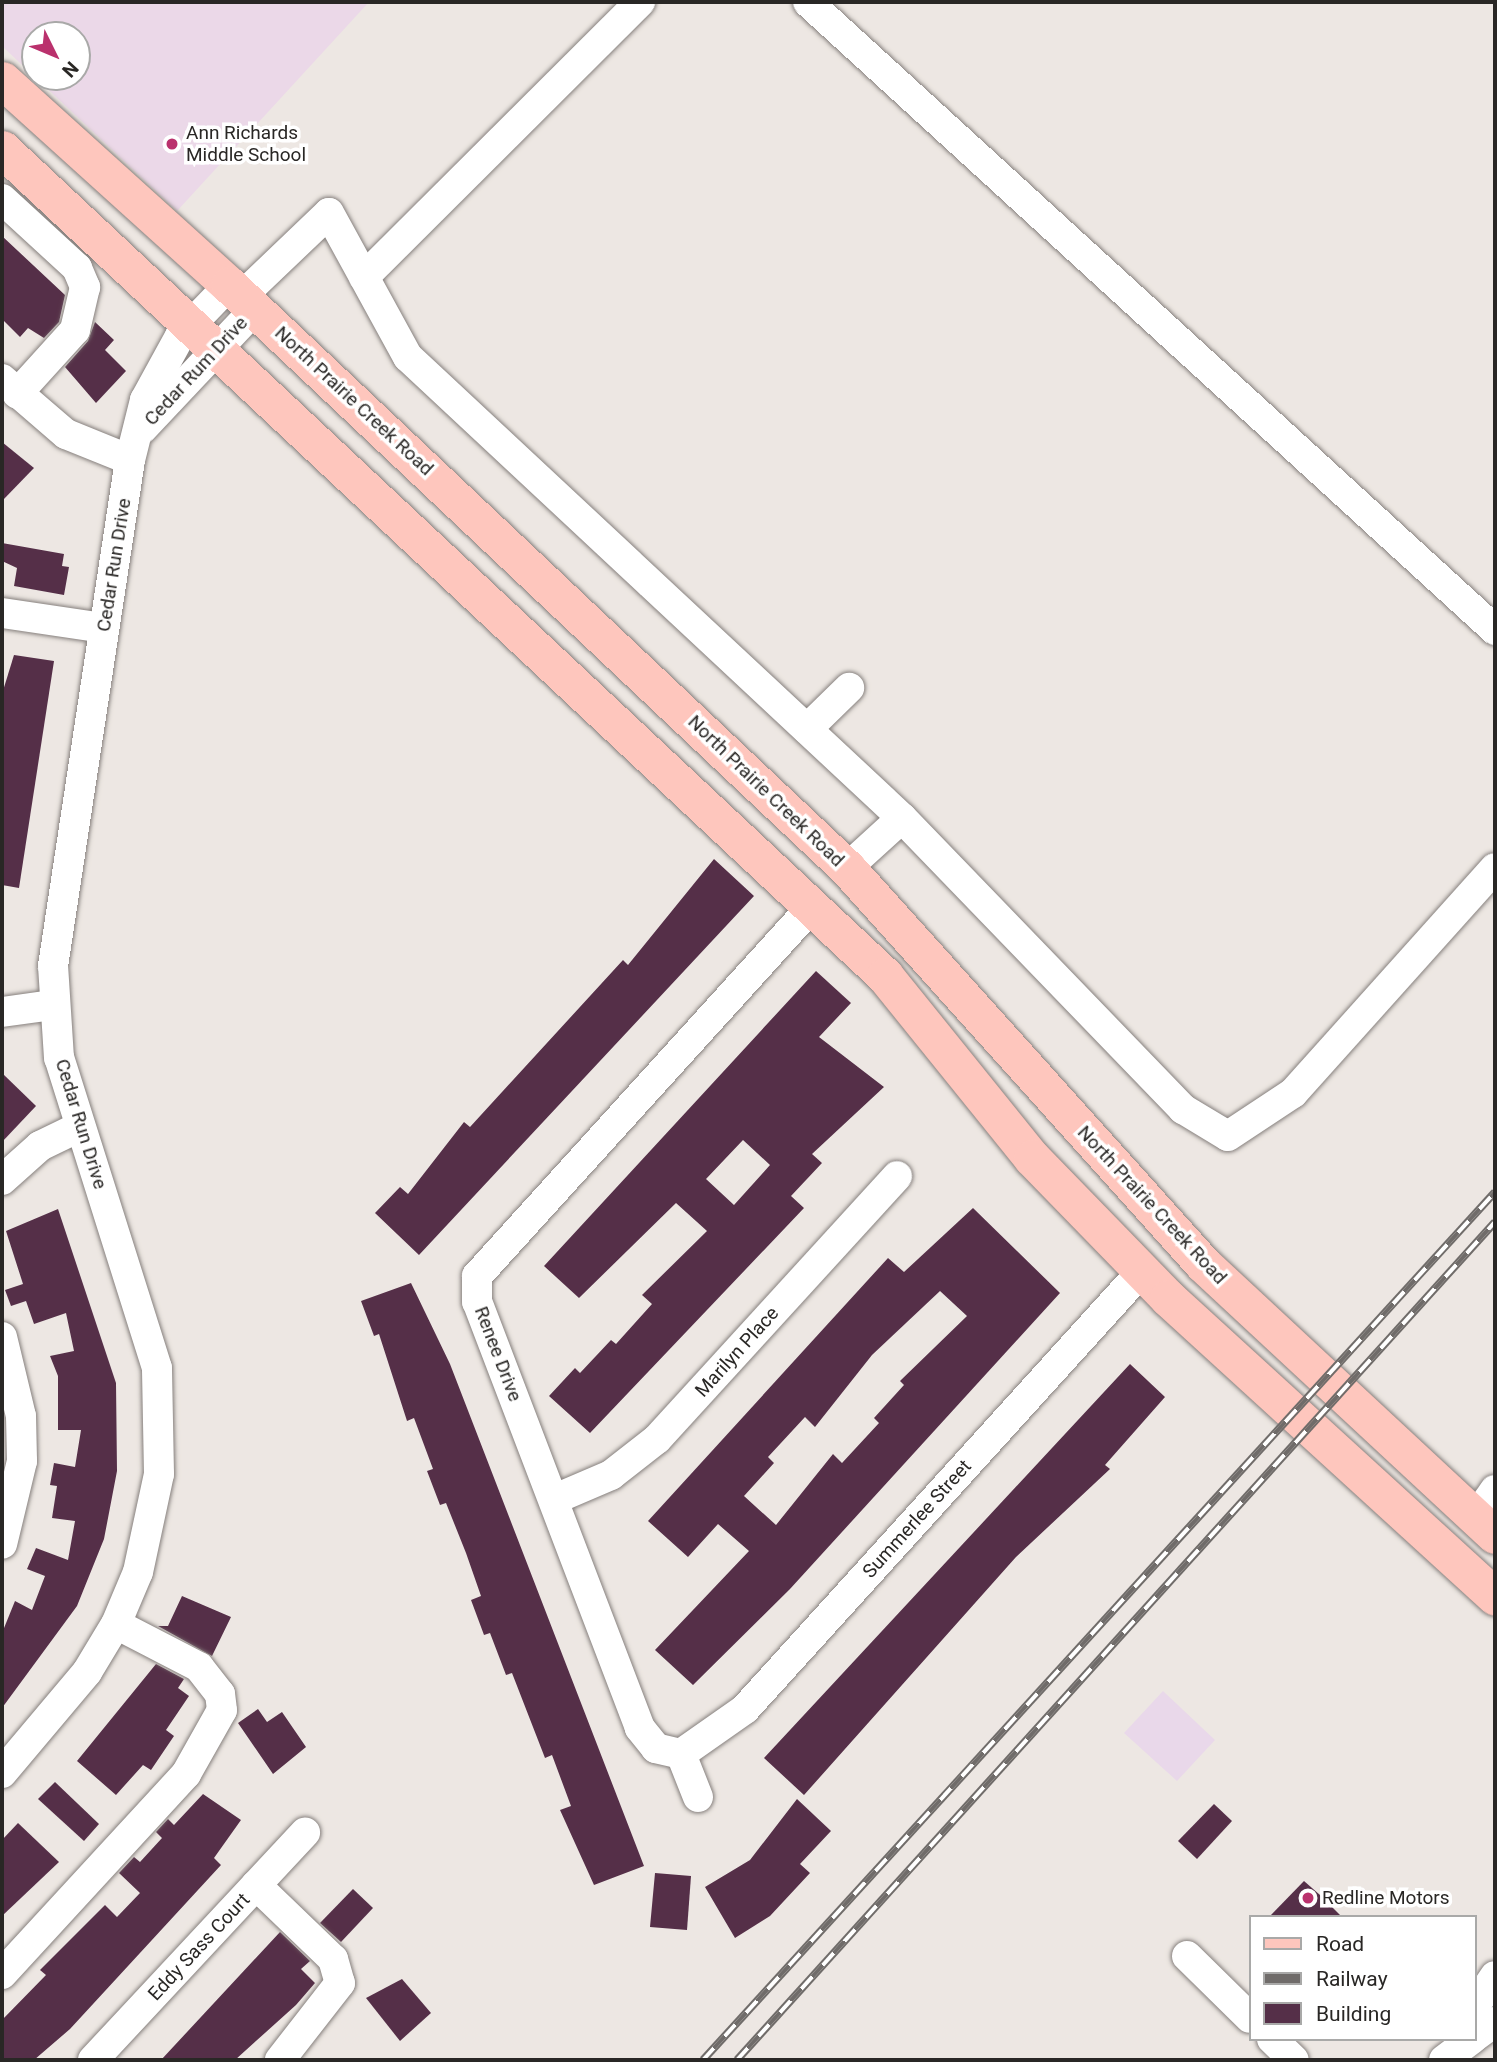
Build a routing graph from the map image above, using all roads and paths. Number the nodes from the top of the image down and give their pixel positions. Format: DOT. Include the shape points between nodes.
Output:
graph roads {
  1 [pos="640,2"];
  2 [pos="808,2"];
  3 [pos="2,80"];
  4 [pos="2,149"];
  5 [pos="2,199"];
  6 [pos="364,277"];
  7 [pos="242,297"];
  8 [pos="205,334"];
  9 [pos="9,386"];
  10 [pos="142,429"];
  11 [pos="130,460"];
  12 [pos="528,565"];
  13 [pos="492,603"];
  14 [pos="2,613"];
  15 [pos="104,628"];
  16 [pos="1495,630"];
  17 [pos="849,688"];
  18 [pos="807,729"];
  19 [pos="902,818"];
  20 [pos="847,868"];
  21 [pos="1495,868"];
  22 [pos="812,906"];
  23 [pos="52,1005"];
  24 [pos="2,1012"];
  25 [pos="79,1127"];
  26 [pos="897,1176"];
  27 [pos="2,1180"];
  28 [pos="1142,1271"];
  29 [pos="2,1337"];
  30 [pos="555,1499"];
  31 [pos="1489,1514"];
  32 [pos="2,1544"];
  33 [pos="1446,1551"];
  34 [pos="1495,1597"];
  35 [pos="116,1624"];
  36 [pos="681,1754"];
  37 [pos="2,1773"];
  38 [pos="698,1797"];
  39 [pos="305,1833"];
  40 [pos="256,1885"];
  41 [pos="1187,1956"];
  42 [pos="2,1973"];
  43 [pos="1495,1976"];
  44 [pos="1476,2004"];
  45 [pos="1248,2016"];
  46 [pos="1495,2022"];
  47 [pos="1476,2036"];
  48 [pos="1274,2041"];
  49 [pos="1452,2041"];
  50 [pos="1469,2041"];
  51 [pos="93,2060"];
  52 [pos="280,2060"];
  53 [pos="1294,2060"];
  54 [pos="1442,2060"];
  1 -- 6 [label="street"];
  2 -- 16 [label="street"];
  3 -- 7 [label="main road, North Prairie Creek Road"];
  4 -- 8 [label="main road"];
  5 -- 9 [label="street" via="77,268 85,287 75,330"];
  6 -- 7 [label="street, Cedar Rum Drive" via="329,212"];
  6 -- 18 [label="street" via="408,357"];
  7 -- 8 [label="street, Cedar Rum Drive"];
  7 -- 12 [label="main road, North Prairie Creek Road"];
  8 -- 10 [label="street, Cedar Rum Drive" via="145,400"];
  8 -- 13 [label="main road"];
  9 -- 11 [label="street" via="66,434"];
  10 -- 11 [label="street, Cedar Run Drive"];
  11 -- 15 [label="street, Cedar Run Drive"];
  12 -- 13 [label="main road"];
  12 -- 20 [label="main road, North Prairie Creek Road"];
  13 -- 22 [label="main road"];
  14 -- 15 [label="street"];
  15 -- 23 [label="street, Cedar Run Drive"];
  17 -- 18 [label="street"];
  18 -- 19 [label="street"];
  19 -- 20 [label="street"];
  19 -- 21 [label="street" via="1183,1109 1228,1136 1293,1093"];
  20 -- 22 [label="main road"];
  20 -- 31 [label="main road, North Prairie Creek Road" via="1203,1264"];
  22 -- 28 [label="main road" via="885,976 1032,1158"];
  22 -- 30 [label="street, Renee Drive" via="477,1276 477,1302"];
  23 -- 24 [label="street"];
  23 -- 25 [label="street, Cedar Run Drive"];
  25 -- 27 [label="street" via="40,1146"];
  25 -- 35 [label="street, Cedar Run Drive" via="144,1320 159,1406 150,1525"];
  26 -- 30 [label="street, Marilyn Place" via="657,1439 611,1475"];
  28 -- 33 [label="main road"];
  28 -- 36 [label="street, Summerlee Street" via="745,1709"];
  29 -- 32 [label="street" via="22,1416 22,1450"];
  30 -- 36 [label="street, Renee Drive" via="640,1728 656,1748"];
  31 -- 33 [label="main road"];
  33 -- 34 [label="main road"];
  35 -- 37 [label="street, Cedar Run Drive" via="87,1672"];
  35 -- 42 [label="street" via="199,1667 220,1694 222,1710 186,1774"];
  36 -- 38 [label="street"];
  39 -- 40 [label="street, Eddy Sass Court"];
  40 -- 51 [label="street, Eddy Sass Court"];
  40 -- 52 [label="street" via="333,1959 340,1983"];
  41 -- 45 [label="street"];
  43 -- 44 [label="street"];
  46 -- 47 [label="street"];
  48 -- 53 [label="street"];
  49 -- 54 [label="street"];
  50 -- 54 [label="street"];
}
